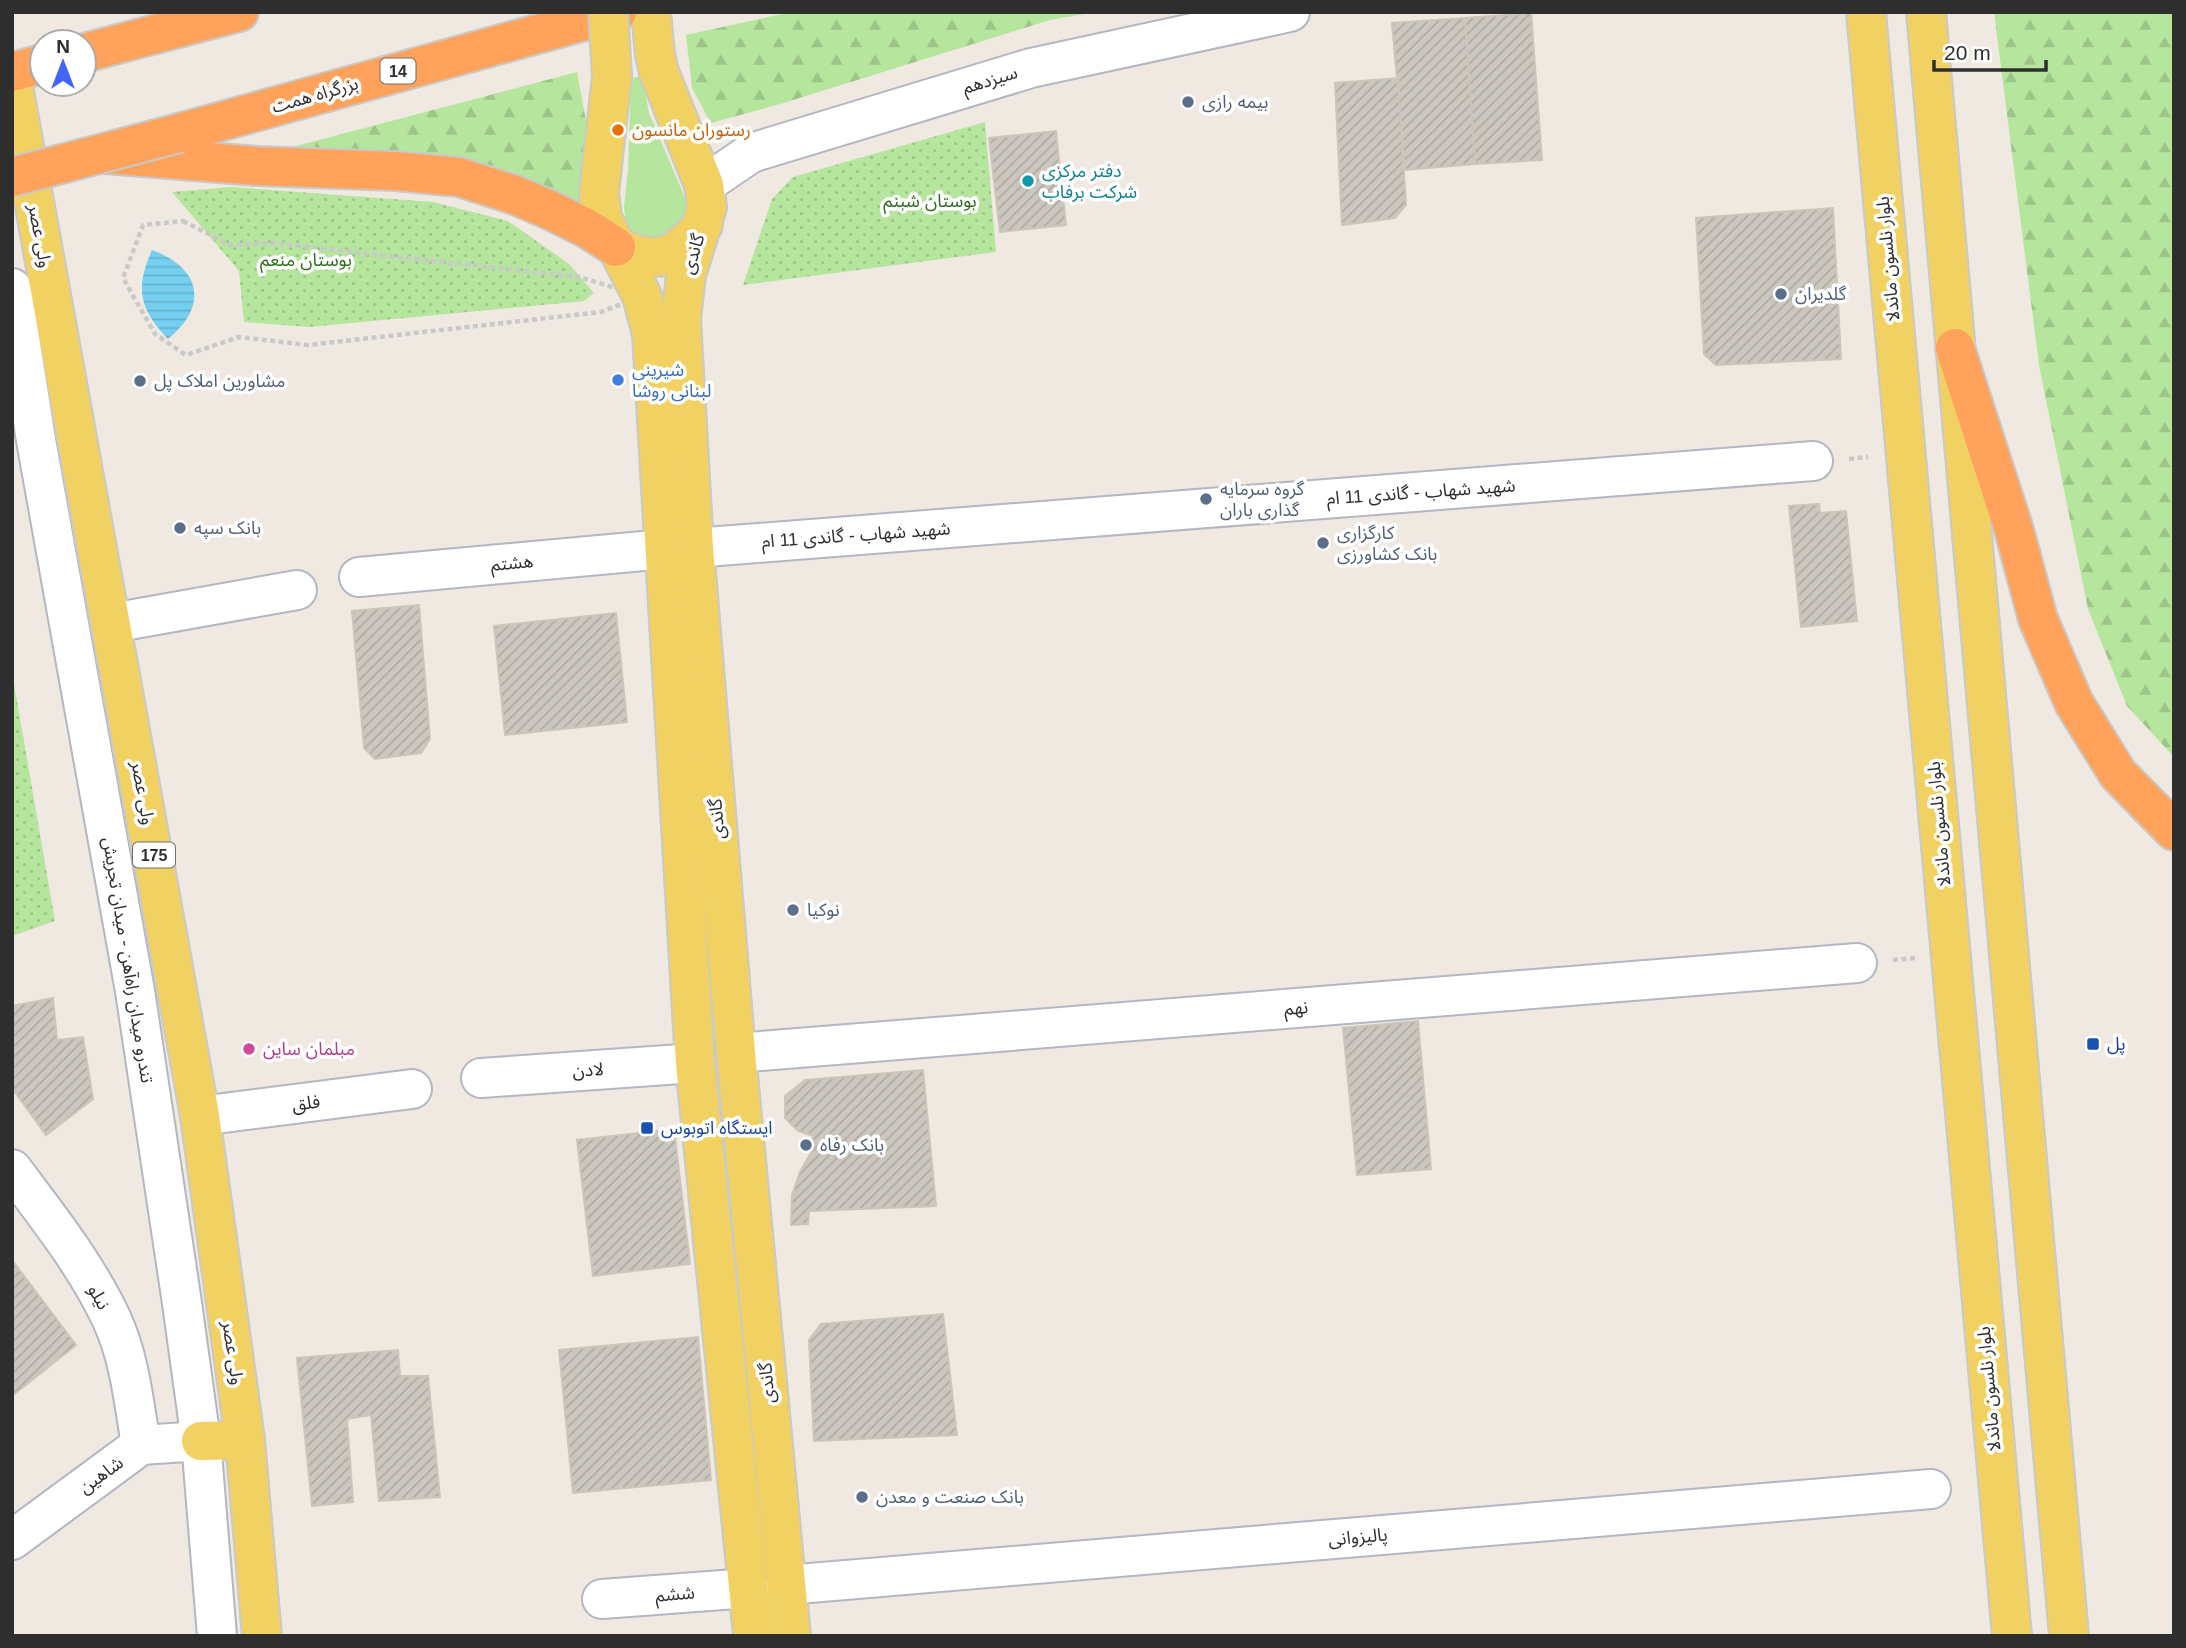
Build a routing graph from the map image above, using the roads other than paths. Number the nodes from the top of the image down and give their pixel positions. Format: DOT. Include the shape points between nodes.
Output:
graph roads {
  1 [pos="239,12"];
  2 [pos="608,12"];
  3 [pos="617,12"];
  4 [pos="651,12"];
  5 [pos="1290,12"];
  6 [pos="1866,12"];
  7 [pos="1926,12"];
  8 [pos="98,49"];
  9 [pos="12,80"];
  10 [pos="100,154"];
  11 [pos="12,177"];
  12 [pos="704,185"];
  13 [pos="703,225"];
  14 [pos="616,247"];
  15 [pos="12,288"];
  16 [pos="1955,348"];
  17 [pos="1813,461"];
  18 [pos="679,548"];
  19 [pos="359,577"];
  20 [pos="298,590"];
  21 [pos="113,622"];
  22 [pos="2174,831"];
  23 [pos="1857,964"];
  24 [pos="736,1053"];
  25 [pos="695,1063"];
  26 [pos="481,1077"];
  27 [pos="412,1089"];
  28 [pos="200,1116"];
  29 [pos="13,1171"];
  30 [pos="245,1440"];
  31 [pos="201,1441"];
  32 [pos="141,1445"];
  33 [pos="1931,1489"];
  34 [pos="12,1540"];
  35 [pos="786,1585"];
  36 [pos="749,1588"];
  37 [pos="602,1600"];
  38 [pos="217,1636"];
  39 [pos="262,1636"];
  40 [pos="753,1636"];
  41 [pos="791,1636"];
  42 [pos="2012,1636"];
  43 [pos="2069,1636"];
  1 -- 8 [label="highway"];
  2 -- 14 [label="main road, گاندی, bridge" via="612,76 599,193 602,218"];
  3 -- 10 [label="highway, بزرگراه همت / 14, bridge"];
  4 -- 12 [label="main road, گاندی" via="659,72"];
  5 -- 12 [label="street, سیزدهم" via="1031,68 751,153"];
  6 -- 42 [label="main road, بلوار نلسون ماندلا"];
  7 -- 16 [label="main road"];
  9 -- 21 [label="main road, ولی عصر / 175"];
  10 -- 11 [label="highway, بزرگراه همت / 14, bridge"];
  10 -- 14 [label="highway" via="459,177 550,210"];
  12 -- 13 [label="main road, گاندی" via="707,207"];
  13 -- 14 [label="main road" via="673,254 656,259"];
  13 -- 18 [label="main road, گاندی" via="685,275 681,319"];
  14 -- 18 [label="main road, گاندی" via="642,296 652,334"];
  15 -- 31 [label="street, تندرو میدان راه‌آهن - میدان تجریش" via="135,991"];
  16 -- 22 [label="highway" via="2038,619 2074,703 2118,774"];
  16 -- 43 [label="main road"];
  17 -- 18 [label="street, شهید شهاب - گاندی 11 ام"];
  18 -- 19 [label="street, هشتم"];
  18 -- 24 [label="main road, گاندی"];
  18 -- 25 [label="main road, گاندی"];
  20 -- 21 [label="street"];
  21 -- 28 [label="main road, ولی عصر / 175"];
  23 -- 24 [label="street, نهم"];
  24 -- 35 [label="main road, گاندی"];
  25 -- 26 [label="street, لادن"];
  25 -- 36 [label="main road, گاندی"];
  27 -- 28 [label="street, فلق"];
  28 -- 30 [label="main road, ولی عصر / 175"];
  29 -- 32 [label="street, نیلو" via="64,1239 113,1321"];
  30 -- 31 [label="main road"];
  30 -- 39 [label="main road, ولی عصر / 175"];
  31 -- 32 [label="street, شاهین"];
  31 -- 38 [label="street, تندرو میدان راه‌آهن - میدان تجریش"];
  32 -- 34 [label="street, شاهین"];
  33 -- 35 [label="street, پالیزوانی"];
  35 -- 36 [label="main road"];
  35 -- 41 [label="main road, گاندی"];
  36 -- 37 [label="street, ششم"];
  36 -- 40 [label="main road, گاندی"];
}
